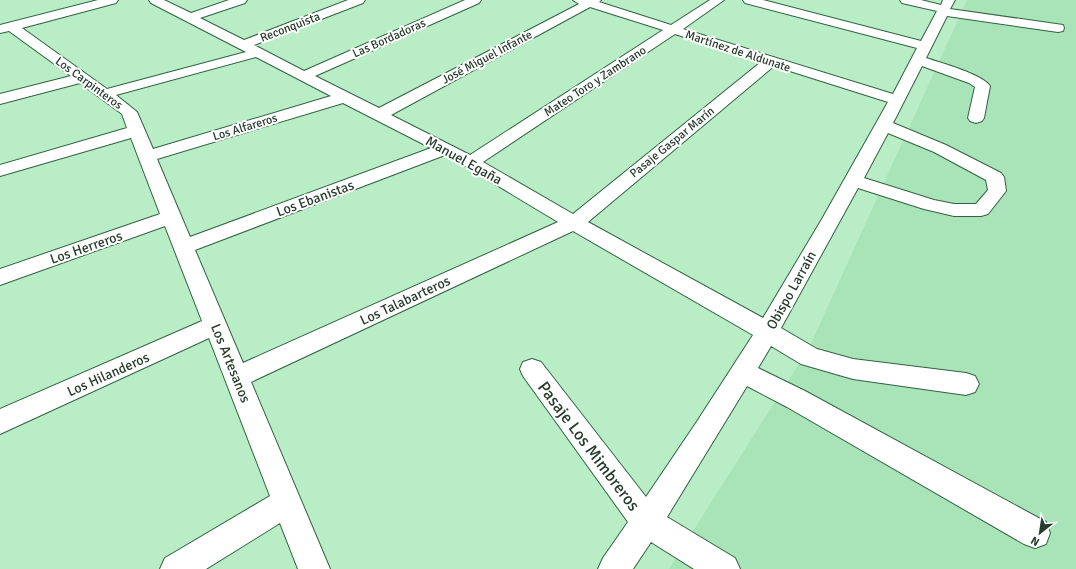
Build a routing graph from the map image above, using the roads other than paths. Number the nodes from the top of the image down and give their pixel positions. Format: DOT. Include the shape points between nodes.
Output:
graph roads {
  1 [pos="112,0"];
  2 [pos="155,0"];
  3 [pos="241,0"];
  4 [pos="359,0"];
  5 [pos="475,0"];
  6 [pos="718,0"];
  7 [pos="749,0"];
  8 [pos="906,0"];
  9 [pos="587,1"];
  10 [pos="945,7"];
  11 [pos="189,18"];
  12 [pos="6,28"];
  13 [pos="1058,28"];
  14 [pos="673,30"];
  15 [pos="250,49"];
  16 [pos="921,53"];
  17 [pos="771,61"];
  18 [pos="304,76"];
  19 [pos="82,78"];
  20 [pos="104,94"];
  21 [pos="344,97"];
  22 [pos="0,99"];
  23 [pos="897,100"];
  24 [pos="378,115"];
  25 [pos="976,118"];
  26 [pos="883,125"];
  27 [pos="136,131"];
  28 [pos="446,149"];
  29 [pos="146,157"];
  30 [pos="471,162"];
  31 [pos="0,171"];
  32 [pos="852,180"];
  33 [pos="171,217"];
  34 [pos="574,223"];
  35 [pos="183,247"];
  36 [pos="0,277"];
  37 [pos="215,325"];
  38 [pos="768,332"];
  39 [pos="532,369"];
  40 [pos="742,372"];
  41 [pos="237,378"];
  42 [pos="966,384"];
  43 [pos="0,422"];
  44 [pos="288,502"];
  45 [pos="646,522"];
  46 [pos="1035,533"];
  47 [pos="176,569"];
  48 [pos="314,569"];
  49 [pos="614,569"];
  50 [pos="724,569"];
  1 -- 12 [label="street" via="53,10"];
  2 -- 11 [label="street, Manuel Egaña"];
  3 -- 11 [label="street"];
  4 -- 15 [label="street, Reconquista"];
  5 -- 18 [label="street, Las Bordadoras"];
  6 -- 14 [label="street, Mateo Toro y Zambrano"];
  7 -- 16 [label="street"];
  8 -- 10 [label="street"];
  9 -- 14 [label="street, Martínez de Aldunate"];
  9 -- 24 [label="street, José Miguel Infante"];
  10 -- 13 [label="street"];
  10 -- 16 [label="street, Obispo Larraín"];
  11 -- 15 [label="street, Manuel Egaña"];
  12 -- 19 [label="street, Los Carpinteros"];
  14 -- 17 [label="street, Martínez de Aldunate"];
  14 -- 30 [label="street, Mateo Toro y Zambrano"];
  15 -- 18 [label="street, Manuel Egaña"];
  15 -- 20 [label="street, Reconquista"];
  16 -- 23 [label="street, Obispo Larraín"];
  16 -- 25 [label="street" via="983,86"];
  17 -- 23 [label="street, Martínez de Aldunate"];
  17 -- 34 [label="street, Pasaje Gaspar Marín"];
  18 -- 21 [label="street, Manuel Egaña"];
  19 -- 20 [label="street, Los Carpinteros"];
  19 -- 22 [label="street"];
  20 -- 27 [label="street, Los Carpinteros" via="129,112"];
  21 -- 24 [label="street, Manuel Egaña"];
  21 -- 29 [label="street, Los Alfareros"];
  23 -- 26 [label="street, Obispo Larraín"];
  24 -- 28 [label="street, Manuel Egaña"];
  26 -- 32 [label="street, Obispo Larraín"];
  26 -- 32 [label="street" via="905,133 995,177 997,191 981,210 954,210"];
  27 -- 29 [label="street, Los Carpinteros"];
  27 -- 31 [label="street"];
  28 -- 30 [label="street, Manuel Egaña"];
  28 -- 35 [label="street, Los Ebanistas"];
  29 -- 33 [label="street, Los Artesanos"];
  30 -- 34 [label="street, Manuel Egaña"];
  32 -- 38 [label="street, Obispo Larraín"];
  33 -- 35 [label="street, Los Artesanos"];
  33 -- 36 [label="street, Los Herreros"];
  34 -- 38 [label="street, Manuel Egaña"];
  34 -- 41 [label="street, Los Talabarteros"];
  35 -- 37 [label="street, Los Artesanos"];
  37 -- 41 [label="street, Los Artesanos"];
  37 -- 43 [label="street, Los Hilanderos"];
  38 -- 40 [label="street, Obispo Larraín"];
  38 -- 42 [label="street, Manuel Egaña" via="810,357 853,369"];
  39 -- 45 [label="street, Pasaje Los Mimbreros"];
  40 -- 45 [label="street, Obispo Larraín"];
  40 -- 46 [label="street" via="796,399"];
  41 -- 44 [label="street, Los Artesanos"];
  44 -- 47 [label="street"];
  44 -- 48 [label="street, Los Artesanos"];
  45 -- 49 [label="street, Obispo Larraín"];
  45 -- 50 [label="street"];
}
